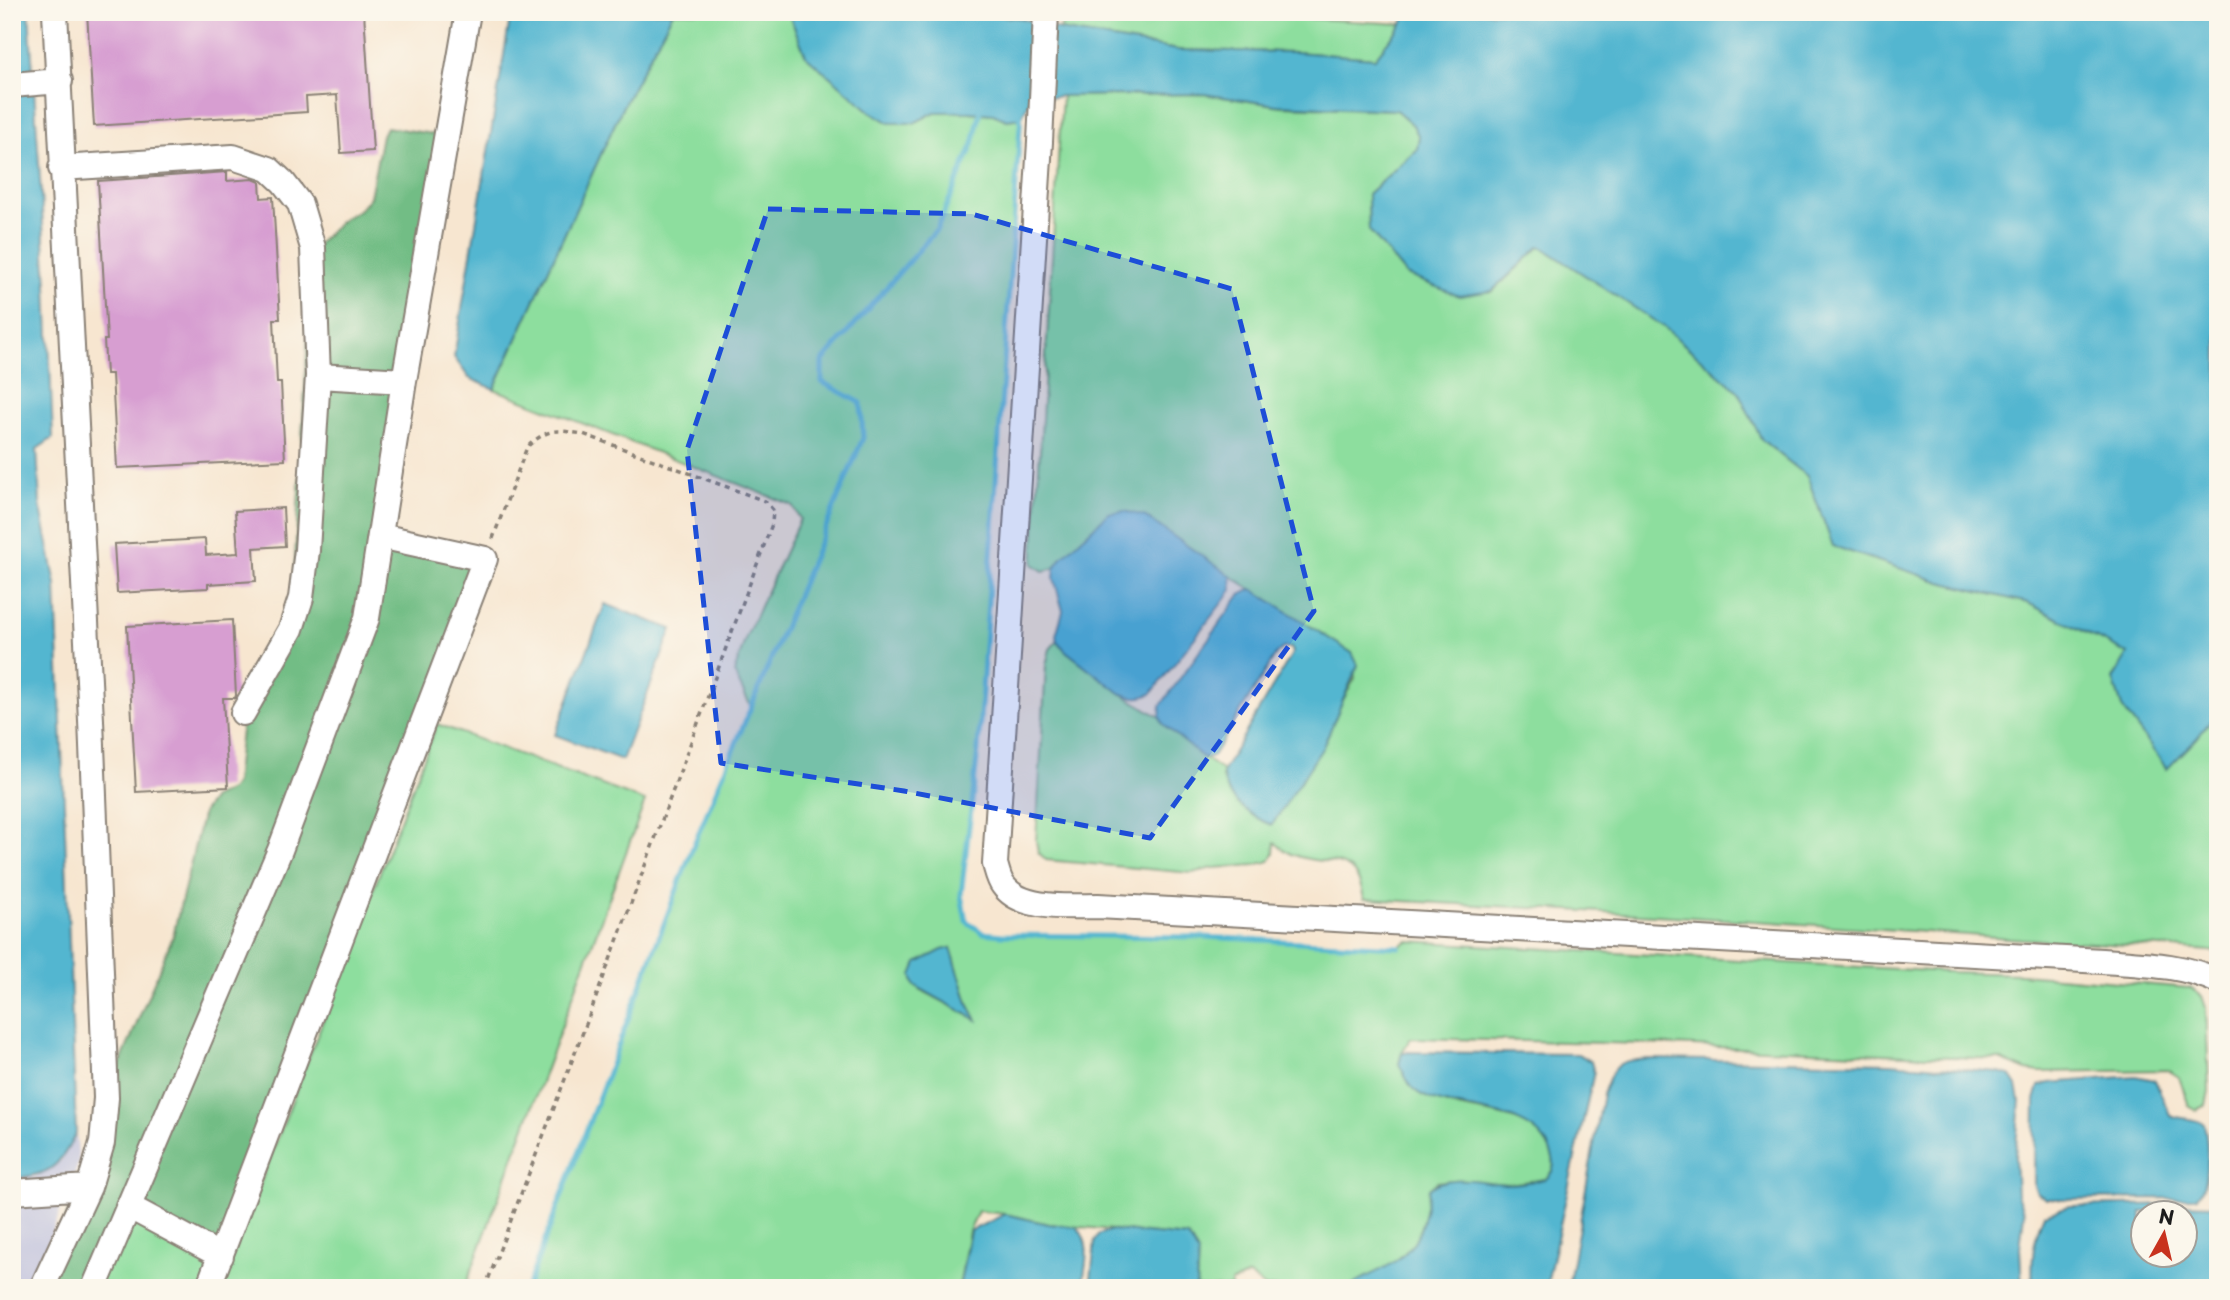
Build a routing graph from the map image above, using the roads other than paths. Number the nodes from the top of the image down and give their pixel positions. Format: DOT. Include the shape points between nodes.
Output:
graph roads {
  1 [pos="55,12"];
  2 [pos="468,12"];
  3 [pos="1045,14"];
  4 [pos="60,81"];
  5 [pos="12,85"];
  6 [pos="61,168"];
  7 [pos="318,376"];
  8 [pos="404,381"];
  9 [pos="380,536"];
  10 [pos="243,713"];
  11 [pos="2218,981"];
  12 [pos="89,1186"];
  13 [pos="12,1192"];
  14 [pos="128,1206"];
  15 [pos="221,1256"];
  16 [pos="42,1288"];
  17 [pos="94,1288"];
  18 [pos="208,1288"];
  1 -- 4 [label="lane"];
  2 -- 8 [label="lane"];
  3 -- 11 [label="lane" via="995,864 1002,884 1015,896 1044,905 2102,961 2171,966"];
  4 -- 5 [label="lane"];
  4 -- 6 [label="lane"];
  6 -- 7 [label="lane" via="233,157 270,169 300,204 313,248"];
  6 -- 12 [label="lane" via="106,1098 102,1143"];
  7 -- 8 [label="lane"];
  7 -- 10 [label="lane" via="301,598 291,629"];
  8 -- 9 [label="lane"];
  9 -- 14 [label="lane" via="367,618 280,850"];
  9 -- 15 [label="lane" via="485,559"];
  12 -- 13 [label="lane"];
  12 -- 16 [label="lane"];
  14 -- 15 [label="lane"];
  14 -- 17 [label="lane"];
  15 -- 18 [label="lane"];
}
